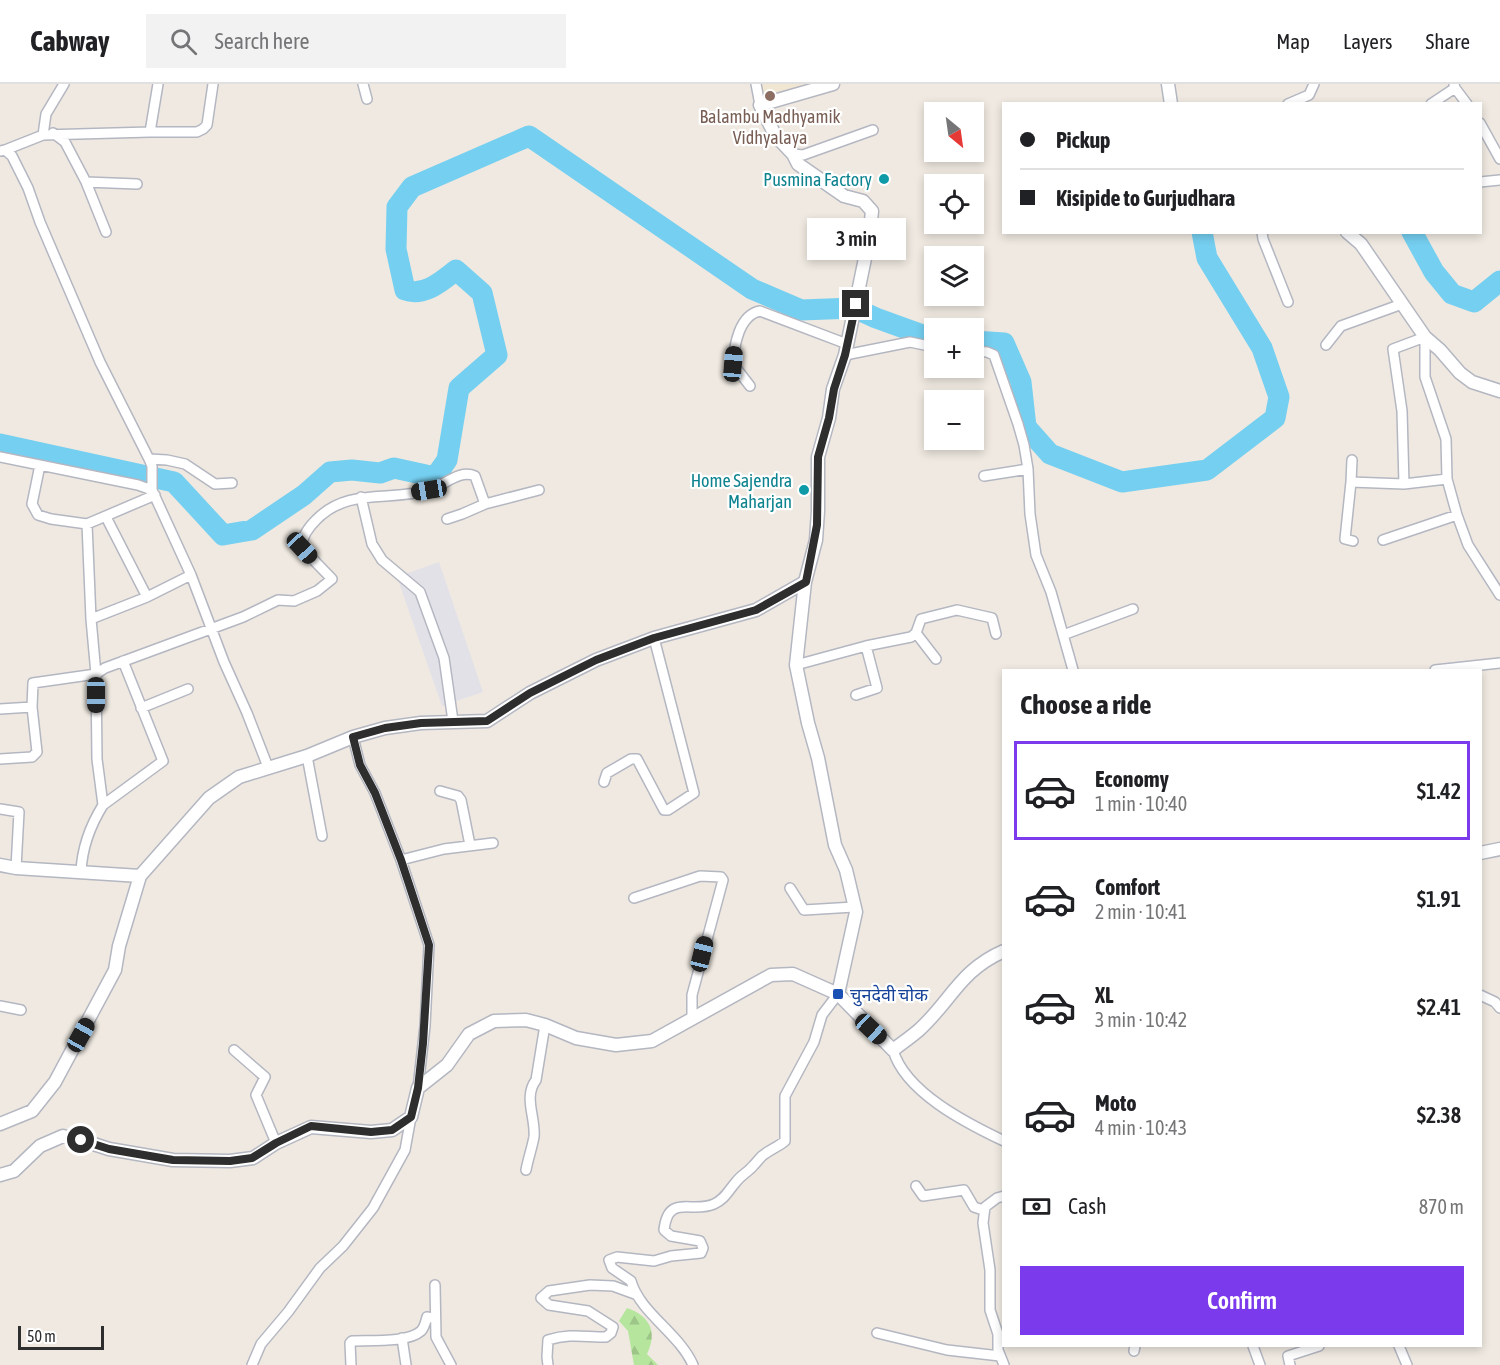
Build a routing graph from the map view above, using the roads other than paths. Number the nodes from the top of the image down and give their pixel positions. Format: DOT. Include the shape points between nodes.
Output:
graph roads {
  1 [pos="64,84"];
  2 [pos="158,84"];
  3 [pos="213,84"];
  4 [pos="363,84"];
  5 [pos="756,84"];
  6 [pos="833,84"];
  7 [pos="1168,84"];
  8 [pos="1314,84"];
  9 [pos="1455,86"];
  10 [pos="1309,95"];
  11 [pos="367,99"];
  12 [pos="1171,102"];
  13 [pos="1293,102"];
  14 [pos="1300,102"];
  15 [pos="1434,102"];
  16 [pos="1466,102"];
  17 [pos="760,105"];
  18 [pos="1482,126"];
  19 [pos="873,130"];
  20 [pos="150,132"];
  21 [pos="48,134"];
  22 [pos="3,151"];
  23 [pos="1499,153"];
  24 [pos="793,154"];
  25 [pos="1500,180"];
  26 [pos="86,182"];
  27 [pos="1482,182"];
  28 [pos="137,184"];
  29 [pos="106,232"];
  30 [pos="1262,234"];
  31 [pos="1349,234"];
  32 [pos="1288,302"];
  33 [pos="1402,304"];
  34 [pos="1425,337"];
  35 [pos="924,345"];
  36 [pos="1326,345"];
  37 [pos="847,346"];
  38 [pos="984,352"];
  39 [pos="750,386"];
  40 [pos="1500,391"];
  41 [pos="0,457"];
  42 [pos="1352,460"];
  43 [pos="151,462"];
  44 [pos="40,465"];
  45 [pos="1028,469"];
  46 [pos="984,476"];
  47 [pos="1447,479"];
  48 [pos="1350,482"];
  49 [pos="232,483"];
  50 [pos="1404,484"];
  51 [pos="539,490"];
  52 [pos="153,491"];
  53 [pos="361,497"];
  54 [pos="484,504"];
  55 [pos="1457,515"];
  56 [pos="106,517"];
  57 [pos="447,519"];
  58 [pos="87,524"];
  59 [pos="1383,540"];
  60 [pos="1353,541"];
  61 [pos="191,575"];
  62 [pos="806,582"];
  63 [pos="1500,595"];
  64 [pos="147,597"];
  65 [pos="1133,609"];
  66 [pos="91,619"];
  67 [pos="211,629"];
  68 [pos="916,633"];
  69 [pos="996,634"];
  70 [pos="1063,635"];
  71 [pos="654,638"];
  72 [pos="866,646"];
  73 [pos="936,659"];
  74 [pos="123,662"];
  75 [pos="1500,663"];
  76 [pos="796,664"];
  77 [pos="1073,669"];
  78 [pos="1444,669"];
  79 [pos="96,674"];
  80 [pos="188,689"];
  81 [pos="856,694"];
  82 [pos="33,707"];
  83 [pos="141,708"];
  84 [pos="0,709"];
  85 [pos="453,721"];
  86 [pos="353,737"];
  87 [pos="307,756"];
  88 [pos="0,759"];
  89 [pos="268,767"];
  90 [pos="604,782"];
  91 [pos="440,791"];
  92 [pos="103,806"];
  93 [pos="0,809"];
  94 [pos="322,836"];
  95 [pos="493,843"];
  96 [pos="470,845"];
  97 [pos="1500,849"];
  98 [pos="1482,853"];
  99 [pos="401,860"];
  100 [pos="0,865"];
  101 [pos="16,868"];
  102 [pos="81,872"];
  103 [pos="140,876"];
  104 [pos="790,888"];
  105 [pos="634,898"];
  106 [pos="855,907"];
  107 [pos="1002,952"];
  108 [pos="838,994"];
  109 [pos="1482,996"];
  110 [pos="0,1006"];
  111 [pos="1500,1008"];
  112 [pos="21,1010"];
  113 [pos="692,1018"];
  114 [pos="545,1025"];
  115 [pos="234,1050"];
  116 [pos="893,1050"];
  117 [pos="418,1088"];
  118 [pos="411,1117"];
  119 [pos="0,1124"];
  120 [pos="1002,1140"];
  121 [pos="276,1143"];
  122 [pos="526,1170"];
  123 [pos="0,1175"];
  124 [pos="916,1186"];
  125 [pos="1002,1197"];
  126 [pos="983,1210"];
  127 [pos="435,1285"];
  128 [pos="635,1294"];
  129 [pos="434,1318"];
  130 [pos="877,1332"];
  131 [pos="402,1338"];
  132 [pos="1253,1347"];
  133 [pos="1316,1347"];
  134 [pos="1399,1347"];
  135 [pos="1002,1360"];
  136 [pos="252,1365"];
  137 [pos="351,1365"];
  138 [pos="406,1365"];
  139 [pos="451,1365"];
  140 [pos="548,1365"];
  141 [pos="693,1365"];
  142 [pos="1260,1365"];
  143 [pos="1290,1365"];
  144 [pos="1407,1365"];
  1 -- 21 [label="street" via="46,114"];
  2 -- 20 [label="street"];
  3 -- 20 [label="street" via="207,125 203,129"];
  4 -- 11 [label="street"];
  5 -- 17 [label="street"];
  6 -- 17 [label="street"];
  7 -- 12 [label="street"];
  8 -- 10 [label="street"];
  9 -- 15 [label="street"];
  9 -- 16 [label="street"];
  10 -- 13 [label="street"];
  10 -- 14 [label="street"];
  17 -- 24 [label="street" via="775,135"];
  18 -- 23 [label="street"];
  19 -- 24 [label="street"];
  20 -- 21 [label="street"];
  21 -- 22 [label="street"];
  21 -- 26 [label="street" via="65,142"];
  22 -- 43 [label="street" via="12,156 28,188 100,362"];
  24 -- 37 [label="street" via="798,164 844,196 862,201 872,211"];
  25 -- 27 [label="street"];
  26 -- 28 [label="street"];
  26 -- 29 [label="street"];
  30 -- 32 [label="street"];
  31 -- 33 [label="street" via="1361,244"];
  33 -- 34 [label="street"];
  33 -- 36 [label="street" via="1341,326"];
  34 -- 40 [label="street" via="1472,382"];
  34 -- 47 [label="street" via="1425,377 1446,439"];
  34 -- 50 [label="street" via="1393,350 1402,411"];
  35 -- 37 [label="street" via="910,342"];
  37 -- 39 [label="street" via="754,312 743,323 733,364"];
  37 -- 62 [label="street" via="818,457 816,540"];
  38 -- 45 [label="street" via="994,355 1018,424"];
  41 -- 44 [label="street"];
  42 -- 48 [label="street"];
  43 -- 49 [label="street" via="184,464 215,484"];
  43 -- 52 [label="street"];
  44 -- 52 [label="street"];
  44 -- 58 [label="street" via="32,504 38,515"];
  45 -- 46 [label="street"];
  45 -- 70 [label="street" via="1036,555"];
  47 -- 50 [label="street"];
  47 -- 55 [label="street"];
  48 -- 50 [label="street"];
  48 -- 60 [label="street" via="1345,539"];
  51 -- 54 [label="street"];
  52 -- 56 [label="street"];
  52 -- 61 [label="street"];
  53 -- 54 [label="street" via="429,490 470,474 475,476"];
  53 -- 67 [label="street" via="345,500 322,513 309,526 302,542 302,548 332,579 294,601 278,600"];
  53 -- 85 [label="street" via="372,544 382,560 420,592 444,658"];
  54 -- 57 [label="street"];
  55 -- 59 [label="street"];
  55 -- 63 [label="street" via="1468,545"];
  56 -- 58 [label="street"];
  56 -- 64 [label="street"];
  58 -- 66 [label="street"];
  61 -- 64 [label="street"];
  61 -- 67 [label="street"];
  62 -- 71 [label="street" via="756,610"];
  62 -- 76 [label="street"];
  64 -- 66 [label="street"];
  65 -- 70 [label="street"];
  66 -- 79 [label="street"];
  67 -- 74 [label="street"];
  67 -- 89 [label="street"];
  68 -- 69 [label="street" via="921,619 957,610 993,618"];
  68 -- 72 [label="street"];
  68 -- 73 [label="street"];
  70 -- 77 [label="street"];
  71 -- 85 [label="street" via="596,660 530,693 487,721"];
  71 -- 90 [label="street" via="693,793 664,810 637,759 607,772"];
  72 -- 76 [label="street"];
  72 -- 81 [label="street" via="878,688"];
  74 -- 79 [label="street"];
  74 -- 83 [label="street"];
  75 -- 78 [label="street"];
  76 -- 106 [label="street" via="835,845"];
  79 -- 82 [label="street" via="33,683"];
  79 -- 92 [label="street" via="97,759"];
  80 -- 83 [label="street"];
  82 -- 84 [label="street"];
  82 -- 88 [label="street" via="37,752"];
  83 -- 92 [label="street" via="163,761"];
  85 -- 86 [label="street" via="385,728"];
  86 -- 87 [label="street"];
  86 -- 99 [label="street" via="360,765"];
  87 -- 89 [label="street"];
  87 -- 94 [label="street"];
  89 -- 103 [label="street" via="239,777 209,798"];
  91 -- 96 [label="street" via="461,800"];
  92 -- 102 [label="street" via="83,850"];
  93 -- 101 [label="street" via="19,812"];
  95 -- 96 [label="street"];
  96 -- 99 [label="street"];
  97 -- 98 [label="street"];
  99 -- 117 [label="street" via="429,945"];
  100 -- 101 [label="street"];
  101 -- 102 [label="street"];
  102 -- 103 [label="street"];
  103 -- 119 [label="street" via="119,946 116,970 55,1082 32,1111"];
  104 -- 106 [label="street" via="804,910"];
  105 -- 113 [label="street" via="700,876 723,880 692,995"];
  106 -- 108 [label="street"];
  107 -- 116 [label="street" via="972,970 920,1030"];
  108 -- 113 [label="street" via="793,974 771,975"];
  108 -- 116 [label="street"];
  108 -- 128 [label="street" via="822,1015 814,1042 784,1096 785,1141 736,1180 724,1199 708,1206 683,1206 666,1217 664,1230 671,1236 700,1241 704,1248 701,1253 654,1261 617,1257 609,1260 612,1268 631,1281"];
  109 -- 111 [label="street"];
  110 -- 112 [label="street"];
  113 -- 114 [label="street" via="652,1041 616,1045 576,1038"];
  114 -- 117 [label="street" via="526,1020 494,1021 469,1034 447,1065"];
  114 -- 122 [label="street" via="538,1072 531,1087 534,1134"];
  115 -- 121 [label="street" via="265,1077 256,1095"];
  116 -- 120 [label="street" via="902,1070 939,1105"];
  117 -- 118 [label="street"];
  118 -- 121 [label="street" via="392,1130 371,1132 311,1126"];
  118 -- 136 [label="street" via="405,1150 373,1208 261,1344"];
  121 -- 123 [label="street" via="252,1158 173,1160 63,1136 40,1146 14,1171"];
  124 -- 126 [label="street" via="923,1196 964,1190 974,1207"];
  125 -- 126 [label="street"];
  126 -- 135 [label="street" via="990,1310"];
  127 -- 129 [label="street"];
  128 -- 140 [label="street" via="613,1286 590,1285 549,1291 541,1298 549,1305 588,1311 613,1327 606,1337 563,1335 548,1340"];
  128 -- 141 [label="street" via="686,1350"];
  129 -- 131 [label="street" via="427,1317 421,1331"];
  129 -- 139 [label="street" via="436,1337"];
  130 -- 135 [label="street"];
  131 -- 137 [label="street" via="352,1341"];
  131 -- 138 [label="street"];
  132 -- 142 [label="street"];
  133 -- 143 [label="street" via="1288,1356"];
  134 -- 144 [label="street"];
}
